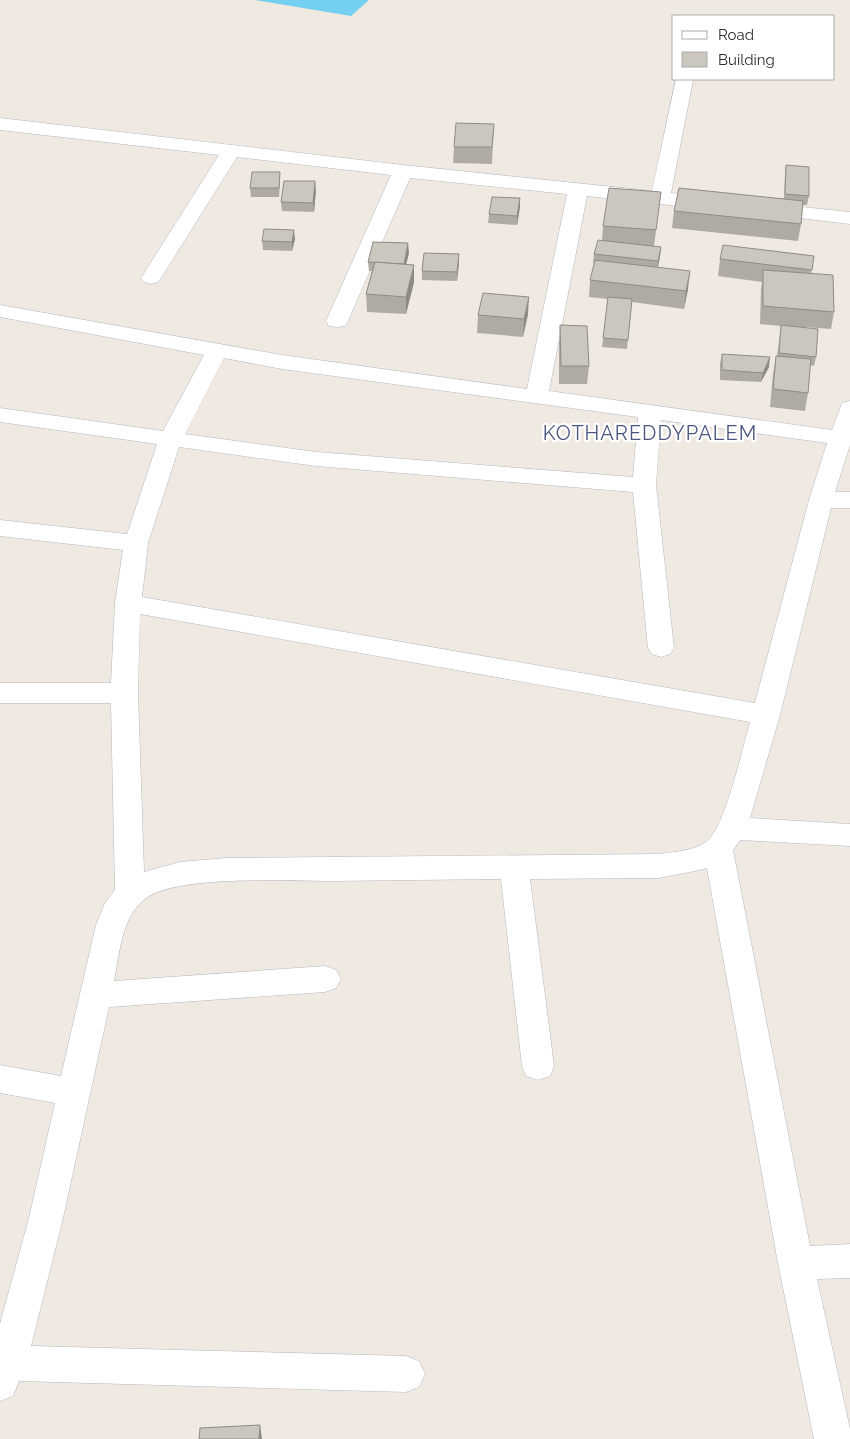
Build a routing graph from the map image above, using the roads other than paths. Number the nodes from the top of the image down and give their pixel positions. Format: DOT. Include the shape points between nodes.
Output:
graph roads {
  1 [pos="684,80"];
  2 [pos="0,124"];
  3 [pos="231,152"];
  4 [pos="403,171"];
  5 [pos="578,190"];
  6 [pos="660,198"];
  7 [pos="731,206"];
  8 [pos="751,208"];
  9 [pos="850,218"];
  10 [pos="151,278"];
  11 [pos="0,312"];
  12 [pos="337,321"];
  13 [pos="217,351"];
  14 [pos="537,397"];
  15 [pos="850,408"];
  16 [pos="650,412"];
  17 [pos="0,414"];
  18 [pos="841,438"];
  19 [pos="170,439"];
  20 [pos="644,485"];
  21 [pos="821,500"];
  22 [pos="850,500"];
  23 [pos="0,528"];
  24 [pos="136,543"];
  25 [pos="128,603"];
  26 [pos="661,648"];
  27 [pos="0,693"];
  28 [pos="124,693"];
  29 [pos="766,715"];
  30 [pos="850,835"];
  31 [pos="725,838"];
  32 [pos="514,867"];
  33 [pos="130,892"];
  34 [pos="325,979"];
  35 [pos="96,995"];
  36 [pos="538,1066"];
  37 [pos="0,1079"];
  38 [pos="74,1092"];
  39 [pos="850,1261"];
  40 [pos="796,1263"];
  41 [pos="4,1373"];
  42 [pos="406,1374"];
  43 [pos="833,1439"];
  1 -- 6 [label="street"];
  2 -- 3 [label="street"];
  3 -- 4 [label="street"];
  3 -- 10 [label="street"];
  4 -- 5 [label="street"];
  4 -- 12 [label="street"];
  5 -- 6 [label="street"];
  5 -- 14 [label="street"];
  6 -- 7 [label="street"];
  8 -- 9 [label="street"];
  11 -- 13 [label="street"];
  13 -- 14 [label="street"];
  13 -- 19 [label="street"];
  14 -- 16 [label="street"];
  15 -- 18 [label="street"];
  16 -- 18 [label="street"];
  16 -- 20 [label="street"];
  17 -- 19 [label="street"];
  18 -- 21 [label="street"];
  19 -- 20 [label="street" via="316,459"];
  19 -- 24 [label="street"];
  20 -- 26 [label="street"];
  21 -- 22 [label="street"];
  21 -- 29 [label="street"];
  23 -- 24 [label="street"];
  24 -- 25 [label="street"];
  25 -- 28 [label="street"];
  25 -- 29 [label="street"];
  27 -- 28 [label="street"];
  28 -- 33 [label="street"];
  29 -- 31 [label="street" via="752,766"];
  30 -- 31 [label="street"];
  31 -- 32 [label="street" via="695,860 658,866"];
  31 -- 40 [label="street"];
  32 -- 33 [label="street" via="226,870 155,879"];
  32 -- 36 [label="street"];
  33 -- 35 [label="street" via="115,913"];
  34 -- 35 [label="street"];
  35 -- 38 [label="street"];
  37 -- 38 [label="street"];
  38 -- 41 [label="street" via="46,1218"];
  39 -- 40 [label="street"];
  40 -- 43 [label="street"];
  41 -- 42 [label="street"];
}
